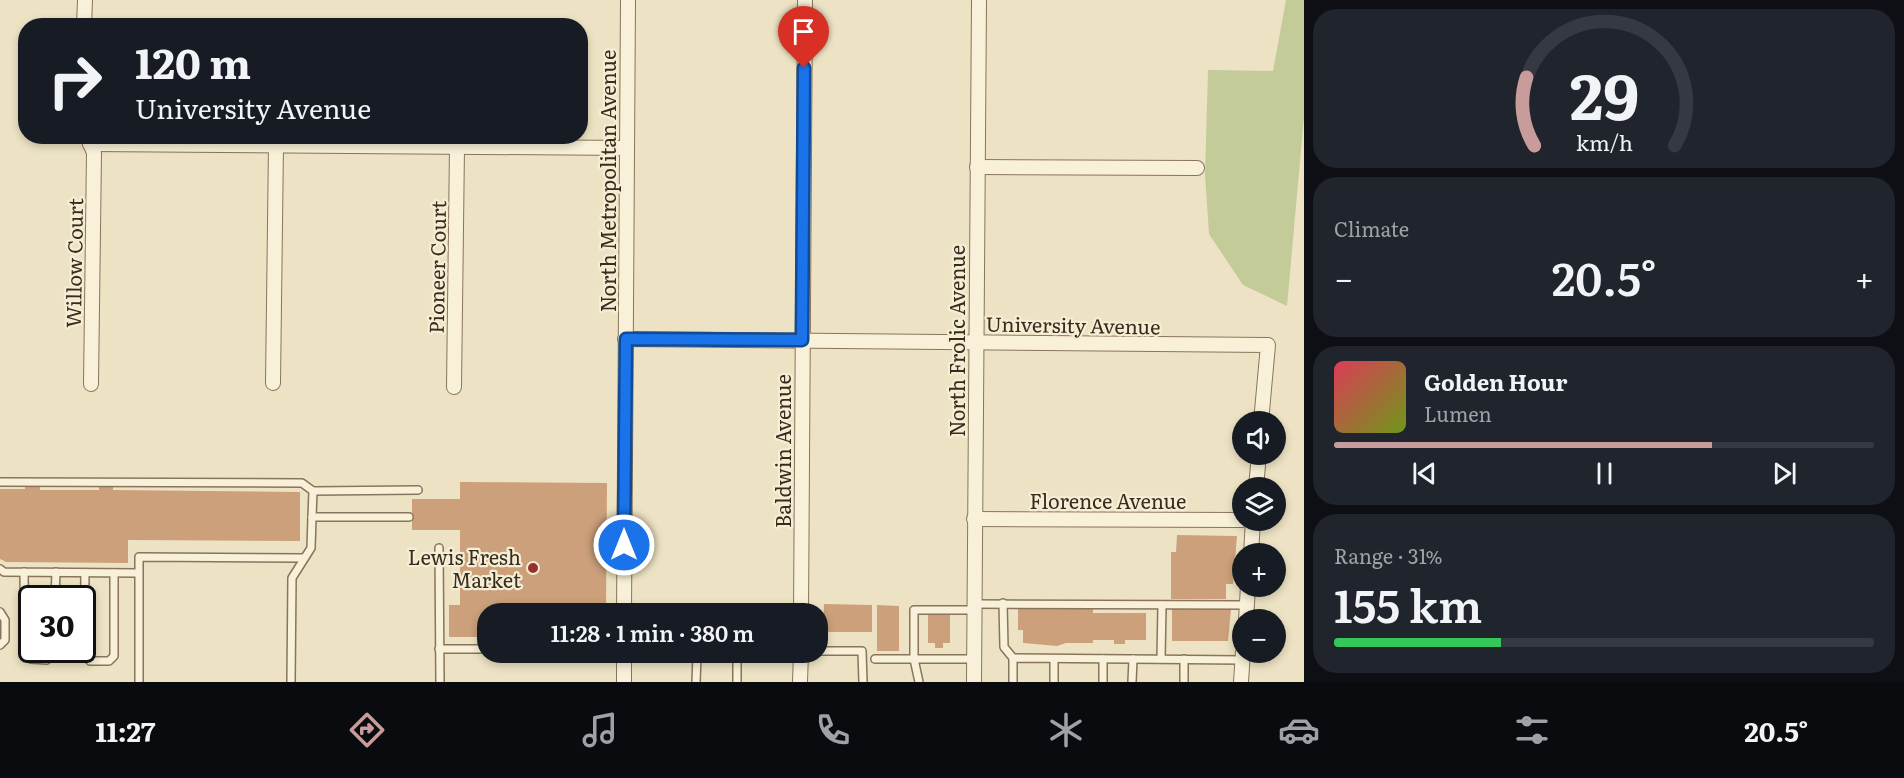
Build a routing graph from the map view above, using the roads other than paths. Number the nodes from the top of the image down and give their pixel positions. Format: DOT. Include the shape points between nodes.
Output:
graph roads {
  1 [pos="84,0"];
  2 [pos="628,0"];
  3 [pos="805,0"];
  4 [pos="979,0"];
  5 [pos="84,18"];
  6 [pos="91,144"];
  7 [pos="239,144"];
  8 [pos="276,145"];
  9 [pos="457,147"];
  10 [pos="627,148"];
  11 [pos="977,167"];
  12 [pos="1197,168"];
  13 [pos="626,339"];
  14 [pos="802,340"];
  15 [pos="976,342"];
  16 [pos="273,383"];
  17 [pos="91,384"];
  18 [pos="454,387"];
  19 [pos="1262,411"];
  20 [pos="0,482"];
  21 [pos="418,490"];
  22 [pos="313,491"];
  23 [pos="312,517"];
  24 [pos="410,517"];
  25 [pos="974,519"];
  26 [pos="1232,520"];
  27 [pos="439,548"];
  28 [pos="304,558"];
  29 [pos="0,569"];
  30 [pos="24,572"];
  31 [pos="56,572"];
  32 [pos="84,573"];
  33 [pos="114,573"];
  34 [pos="138,573"];
  35 [pos="24,585"];
  36 [pos="56,585"];
  37 [pos="624,603"];
  38 [pos="801,603"];
  39 [pos="1003,603"];
  40 [pos="1162,605"];
  41 [pos="976,607"];
  42 [pos="1232,611"];
  43 [pos="0,612"];
  44 [pos="0,645"];
  45 [pos="439,649"];
  46 [pos="477,649"];
  47 [pos="828,651"];
  48 [pos="1232,657"];
  49 [pos="1013,658"];
  50 [pos="875,659"];
  51 [pos="914,659"];
  52 [pos="975,659"];
  53 [pos="1054,659"];
  54 [pos="1103,659"];
  55 [pos="1133,659"];
  56 [pos="1161,659"];
  57 [pos="1184,659"];
  58 [pos="624,663"];
  59 [pos="696,663"];
  60 [pos="738,663"];
  61 [pos="801,663"];
  62 [pos="1242,663"];
  63 [pos="139,682"];
  64 [pos="291,682"];
  65 [pos="440,682"];
  66 [pos="624,682"];
  67 [pos="696,682"];
  68 [pos="737,682"];
  69 [pos="800,682"];
  70 [pos="863,682"];
  71 [pos="919,682"];
  72 [pos="974,682"];
  73 [pos="1013,682"];
  74 [pos="1054,682"];
  75 [pos="1103,682"];
  76 [pos="1132,682"];
  77 [pos="1184,682"];
  78 [pos="1241,682"];
  1 -- 5 [label="street"];
  2 -- 10 [label="street, North Metropolitan Avenue"];
  3 -- 14 [label="street, Baldwin Avenue"];
  4 -- 11 [label="street, North Frolic Avenue"];
  6 -- 17 [label="street, Willow Court" via="94,153"];
  7 -- 8 [label="street"];
  8 -- 9 [label="street"];
  8 -- 16 [label="street"];
  9 -- 10 [label="street"];
  9 -- 18 [label="street, Pioneer Court"];
  10 -- 13 [label="street, North Metropolitan Avenue"];
  11 -- 12 [label="street"];
  11 -- 15 [label="street, North Frolic Avenue"];
  13 -- 14 [label="street, University Avenue"];
  13 -- 37 [label="street, North Metropolitan Avenue"];
  14 -- 15 [label="street, University Avenue"];
  14 -- 38 [label="street, Baldwin Avenue"];
  15 -- 19 [label="street, University Avenue" via="1268,345"];
  15 -- 25 [label="street, North Frolic Avenue"];
  20 -- 22 [label="lane" via="302,483"];
  21 -- 22 [label="lane"];
  22 -- 23 [label="lane"];
  23 -- 24 [label="lane"];
  23 -- 28 [label="lane" via="311,548"];
  25 -- 26 [label="street, Florence Avenue"];
  25 -- 41 [label="street, North Frolic Avenue"];
  27 -- 45 [label="lane"];
  28 -- 34 [label="lane" via="139,557"];
  28 -- 64 [label="lane" via="292,578"];
  29 -- 30 [label="lane"];
  30 -- 31 [label="lane"];
  30 -- 35 [label="lane"];
  31 -- 32 [label="lane"];
  31 -- 36 [label="lane"];
  32 -- 33 [label="lane"];
  32 -- 33 [label="lane" via="84,652 90,661 109,661 114,656"];
  33 -- 34 [label="lane"];
  34 -- 63 [label="lane"];
  39 -- 40 [label="lane"];
  39 -- 41 [label="lane"];
  39 -- 49 [label="lane" via="1004,647"];
  40 -- 42 [label="lane"];
  40 -- 56 [label="lane"];
  41 -- 51 [label="lane" via="914,610"];
  41 -- 52 [label="street, North Frolic Avenue"];
  43 -- 44 [label="lane" via="5,620 5,640"];
  45 -- 46 [label="lane"];
  45 -- 65 [label="lane"];
  47 -- 70 [label="lane" via="862,651"];
  48 -- 57 [label="lane"];
  49 -- 53 [label="lane"];
  49 -- 73 [label="lane"];
  50 -- 51 [label="lane"];
  51 -- 52 [label="lane"];
  51 -- 71 [label="lane"];
  52 -- 72 [label="street, North Frolic Avenue"];
  53 -- 54 [label="lane"];
  53 -- 74 [label="lane"];
  54 -- 55 [label="lane"];
  54 -- 75 [label="lane"];
  55 -- 56 [label="lane"];
  55 -- 76 [label="lane"];
  56 -- 57 [label="lane"];
  57 -- 77 [label="lane"];
  58 -- 66 [label="street"];
  59 -- 67 [label="lane"];
  60 -- 68 [label="lane"];
  61 -- 69 [label="street"];
  62 -- 78 [label="street"];
}
